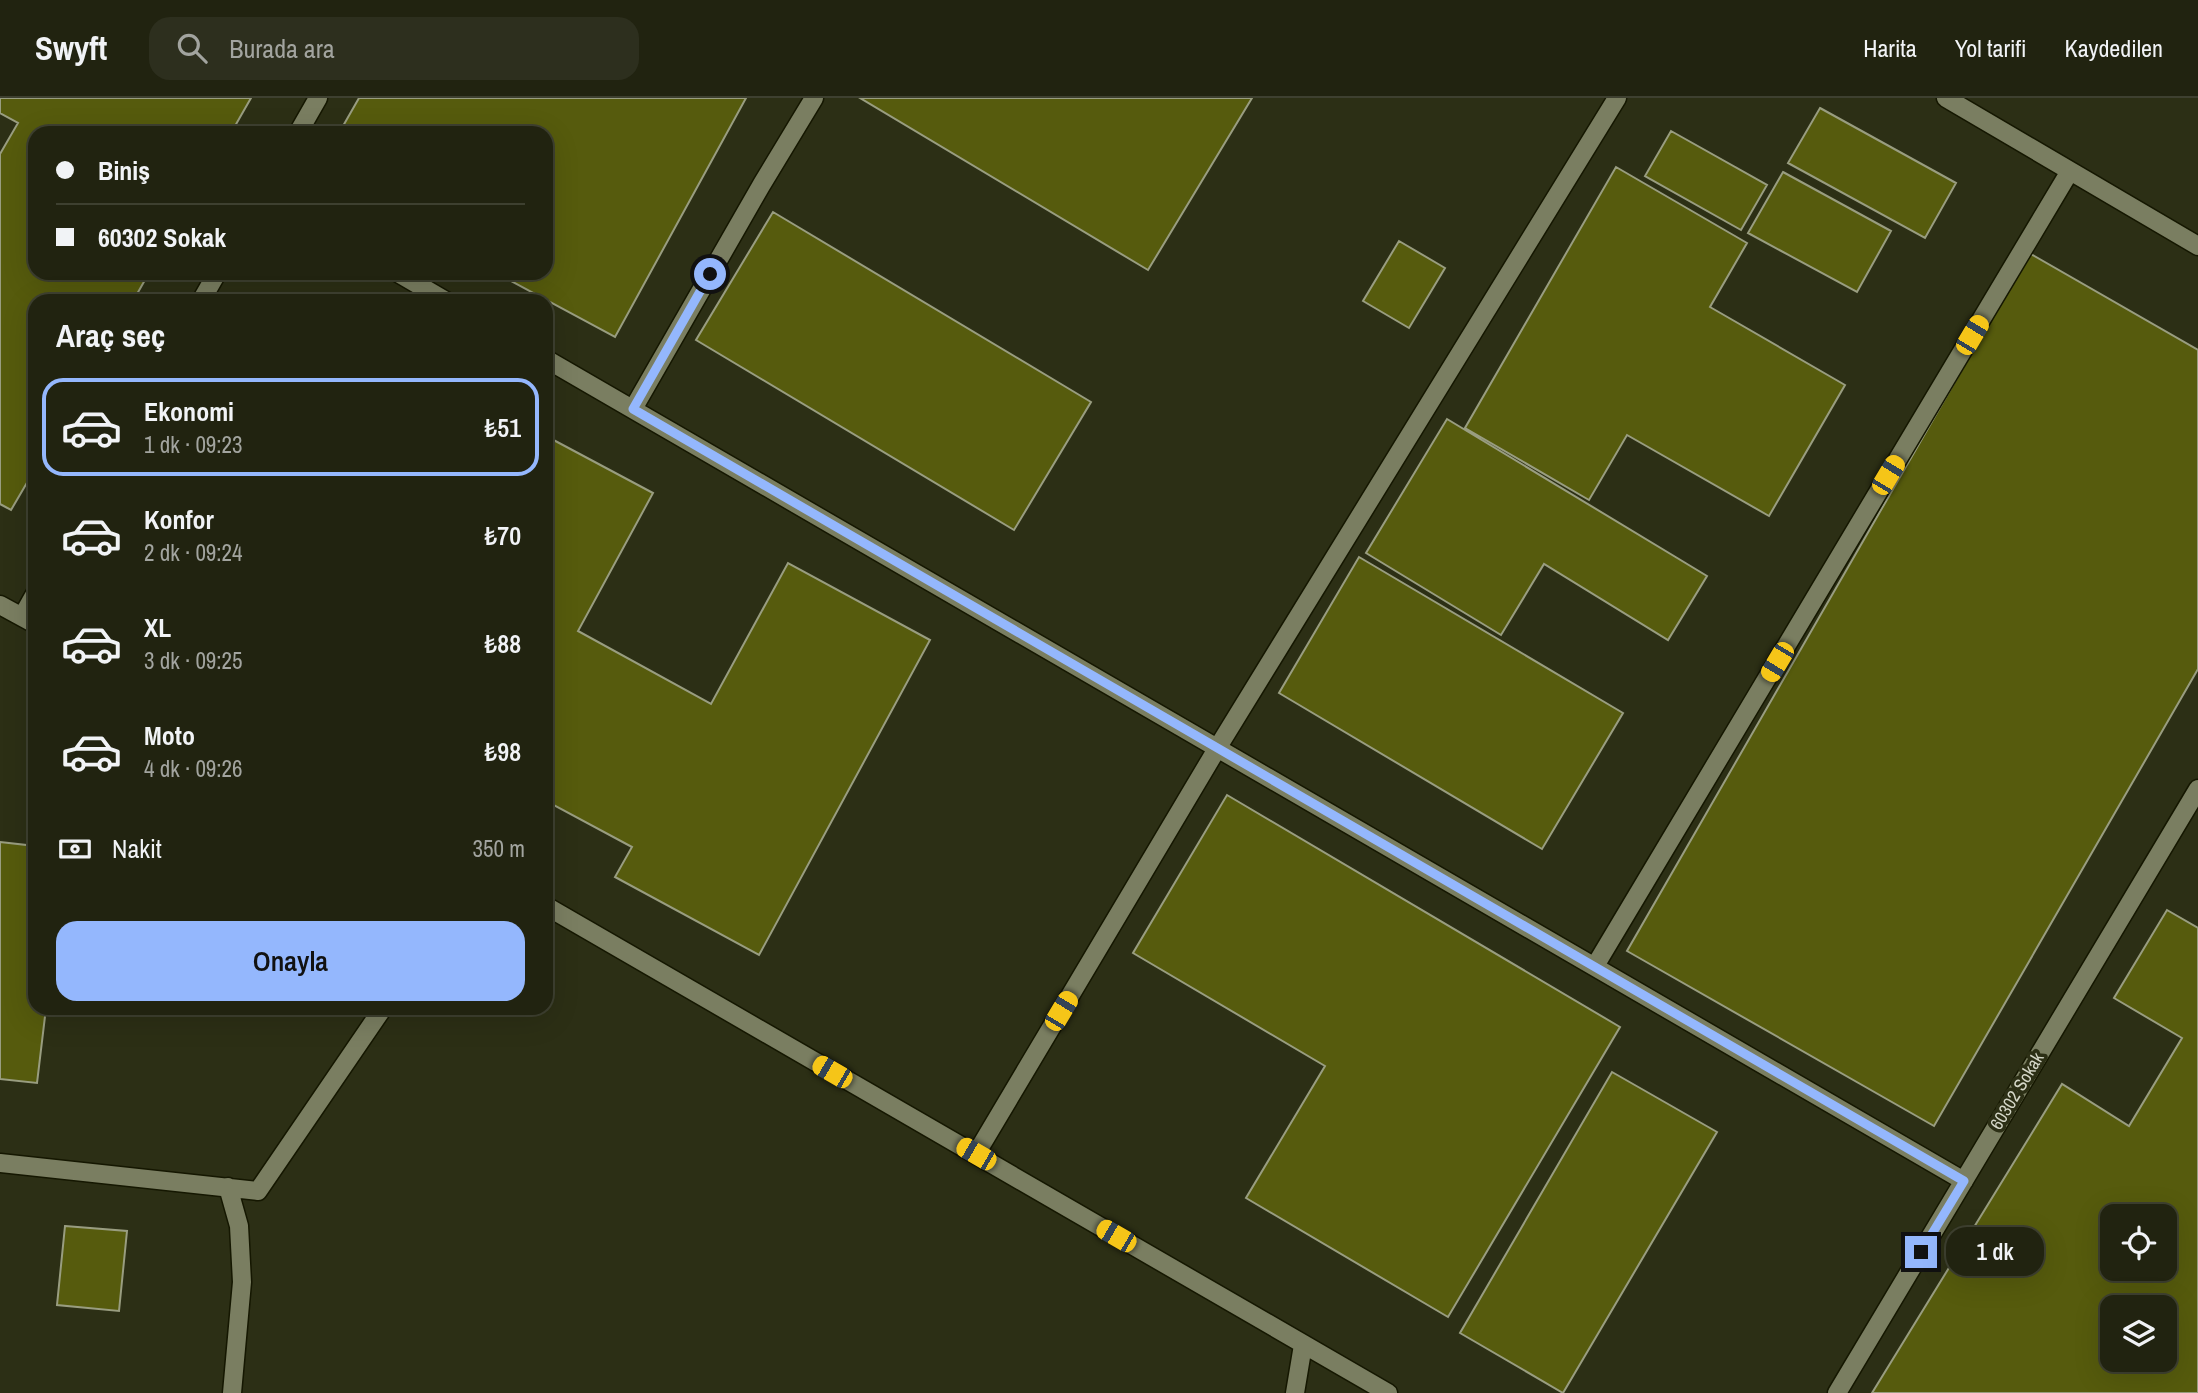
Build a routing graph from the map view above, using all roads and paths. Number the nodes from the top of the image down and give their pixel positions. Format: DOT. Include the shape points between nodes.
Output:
graph roads {
  1 [pos="318,98"];
  2 [pos="814,98"];
  3 [pos="1617,98"];
  4 [pos="1946,98"];
  5 [pos="302,126"];
  6 [pos="2070,171"];
  7 [pos="2198,246"];
  8 [pos="410,280"];
  9 [pos="434,294"];
  10 [pos="553,363"];
  11 [pos="633,409"];
  12 [pos="0,605"];
  13 [pos="28,621"];
  14 [pos="1218,747"];
  15 [pos="2198,789"];
  16 [pos="553,910"];
  17 [pos="1595,966"];
  18 [pos="378,1015"];
  19 [pos="976,1154"];
  20 [pos="0,1163"];
  21 [pos="1964,1181"];
  22 [pos="228,1187"];
  23 [pos="1303,1345"];
  24 [pos="232,1393"];
  25 [pos="1295,1393"];
  26 [pos="1388,1393"];
  27 [pos="1837,1393"];
  1 -- 5 [label="street"];
  2 -- 11 [label="street"];
  3 -- 14 [label="street"];
  4 -- 6 [label="street"];
  6 -- 7 [label="street"];
  6 -- 17 [label="street"];
  8 -- 9 [label="street"];
  10 -- 11 [label="street"];
  11 -- 14 [label="street"];
  12 -- 13 [label="street"];
  14 -- 17 [label="street"];
  14 -- 19 [label="street"];
  15 -- 21 [label="street, 60302 Sokak"];
  16 -- 19 [label="street"];
  17 -- 21 [label="street"];
  18 -- 22 [label="street" via="258,1191"];
  19 -- 23 [label="street"];
  20 -- 22 [label="street"];
  21 -- 27 [label="street, 60302 Sokak"];
  22 -- 24 [label="street" via="239,1226 242,1282"];
  23 -- 25 [label="street"];
  23 -- 26 [label="street"];
}
